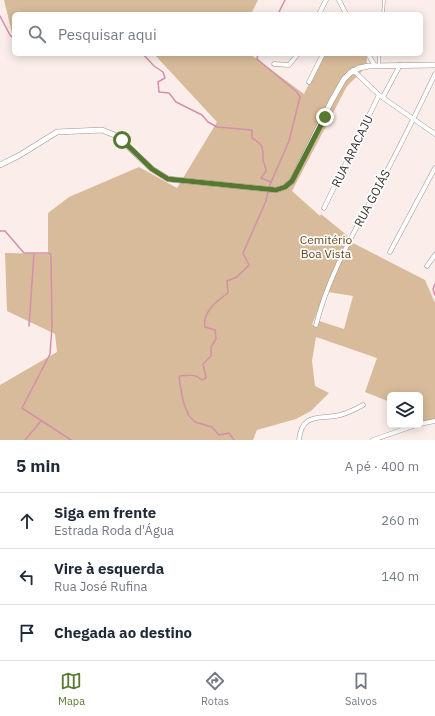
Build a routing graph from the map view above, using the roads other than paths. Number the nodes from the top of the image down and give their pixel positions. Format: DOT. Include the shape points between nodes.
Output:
graph roads {
  1 [pos="326,0"];
  2 [pos="339,0"];
  3 [pos="384,0"];
  4 [pos="320,12"];
  5 [pos="345,12"];
  6 [pos="383,12"];
  7 [pos="296,56"];
  8 [pos="322,56"];
  9 [pos="370,56"];
  10 [pos="379,56"];
  11 [pos="274,64"];
  12 [pos="400,65"];
  13 [pos="435,65"];
  14 [pos="377,66"];
  15 [pos="353,70"];
  16 [pos="435,74"];
  17 [pos="309,82"];
  18 [pos="381,96"];
  19 [pos="414,118"];
  20 [pos="435,134"];
  21 [pos="0,165"];
  22 [pos="435,168"];
  23 [pos="324,208"];
  24 [pos="390,252"];
  25 [pos="435,254"];
  26 [pos="427,266"];
  27 [pos="316,325"];
  28 [pos="363,405"];
  29 [pos="435,421"];
  30 [pos="423,423"];
  31 [pos="407,428"];
  32 [pos="299,440"];
  33 [pos="373,440"];
  1 -- 4 [label="street"];
  2 -- 5 [label="street"];
  3 -- 6 [label="lane"];
  7 -- 11 [label="street" via="289,65"];
  8 -- 17 [label="street"];
  9 -- 14 [label="street"];
  10 -- 14 [label="lane"];
  12 -- 13 [label="street"];
  12 -- 14 [label="street"];
  12 -- 18 [label="street, RUA ARACAJU"];
  14 -- 15 [label="street"];
  15 -- 18 [label="street"];
  15 -- 21 [label="street" via="344,79 296,174 285,187 267,190 168,179 152,169 117,136 102,130 57,132"];
  16 -- 19 [label="street, RUA GOIÁS"];
  18 -- 19 [label="street"];
  18 -- 23 [label="street, RUA ARACAJU"];
  19 -- 20 [label="street"];
  19 -- 27 [label="street, RUA GOIÁS" via="344,251 322,303"];
  22 -- 24 [label="street"];
  25 -- 26 [label="street"];
  28 -- 32 [label="street" via="341,415 314,417 302,428"];
  29 -- 30 [label="street"];
  31 -- 33 [label="street"];
}
